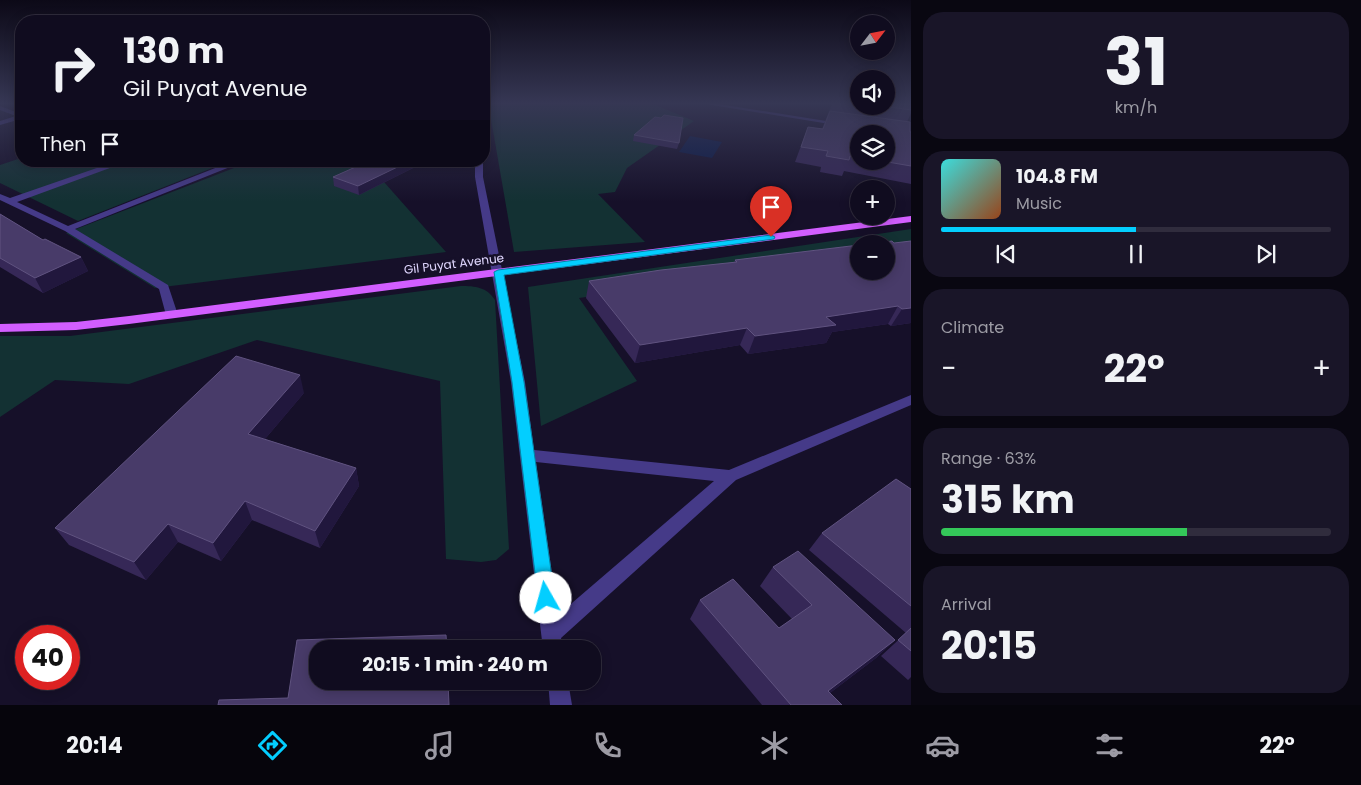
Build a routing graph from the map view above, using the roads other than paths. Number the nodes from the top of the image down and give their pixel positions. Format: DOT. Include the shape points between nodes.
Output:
graph roads {
  1 [pos="106,167"];
  2 [pos="226,167"];
  3 [pos="479,167"];
  4 [pos="4,200"];
  5 [pos="911,219"];
  6 [pos="68,229"];
  7 [pos="498,272"];
  8 [pos="172,315"];
  9 [pos="0,328"];
  10 [pos="911,400"];
  11 [pos="528,455"];
  12 [pos="730,476"];
  13 [pos="552,640"];
  14 [pos="554,640"];
  15 [pos="559,690"];
  16 [pos="561,705"];
  1 -- 4 [label="street"];
  2 -- 6 [label="street"];
  3 -- 7 [label="street"];
  4 -- 6 [label="street"];
  5 -- 7 [label="main road, Gil Puyat Avenue"];
  6 -- 8 [label="street" via="167,289"];
  7 -- 8 [label="main road, Gil Puyat Avenue"];
  7 -- 11 [label="street"];
  8 -- 9 [label="main road, Gil Puyat Avenue" via="76,326"];
  10 -- 12 [label="street"];
  11 -- 12 [label="street"];
  11 -- 13 [label="street"];
  12 -- 14 [label="street"];
  15 -- 16 [label="street"];
}
